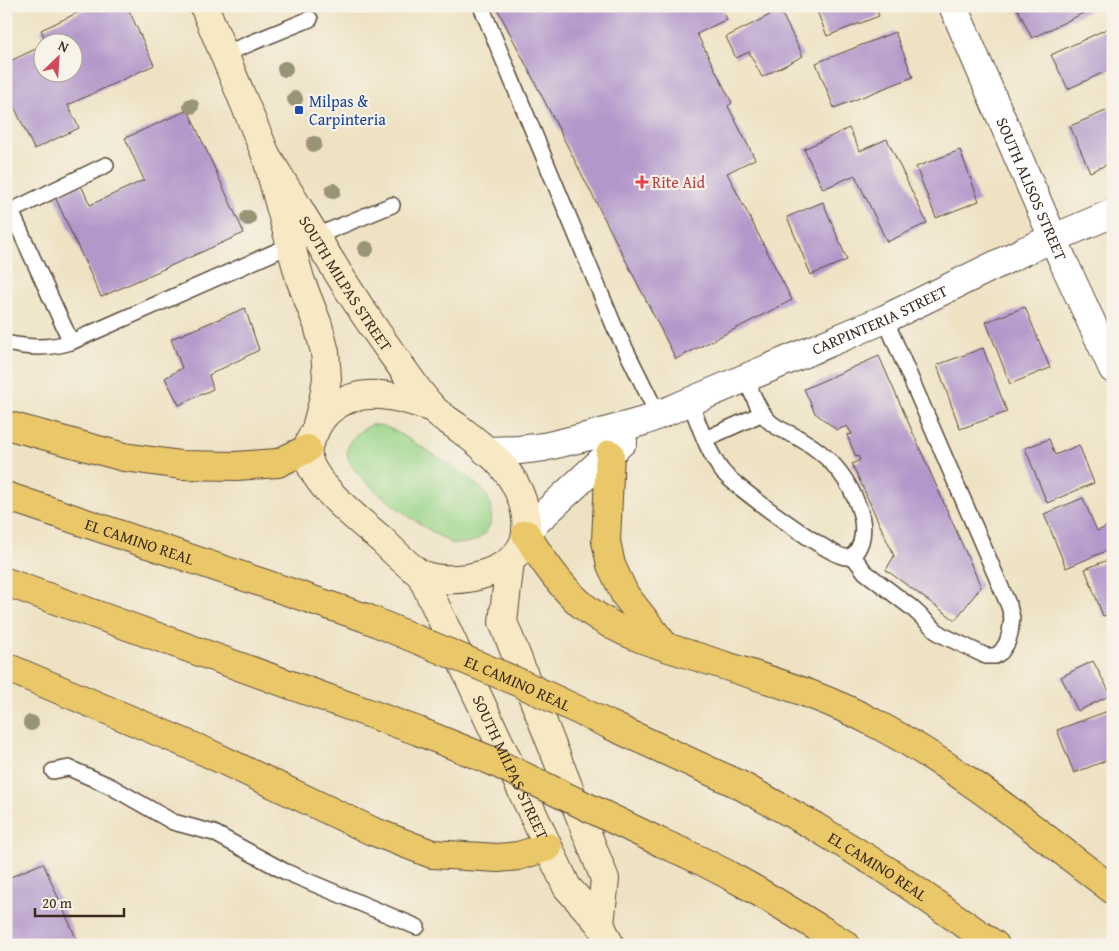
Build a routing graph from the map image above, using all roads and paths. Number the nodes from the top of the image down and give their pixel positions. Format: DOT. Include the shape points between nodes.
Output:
graph roads {
  1 [pos="204,6"];
  2 [pos="481,6"];
  3 [pos="953,6"];
  4 [pos="310,19"];
  5 [pos="224,54"];
  6 [pos="266,155"];
  7 [pos="106,166"];
  8 [pos="392,205"];
  9 [pos="9,212"];
  10 [pos="1113,213"];
  11 [pos="316,236"];
  12 [pos="1054,238"];
  13 [pos="291,245"];
  14 [pos="885,319"];
  15 [pos="71,342"];
  16 [pos="6,343"];
  17 [pos="1113,369"];
  18 [pos="744,378"];
  19 [pos="690,402"];
  20 [pos="432,408"];
  21 [pos="763,412"];
  22 [pos="651,418"];
  23 [pos="6,425"];
  24 [pos="312,438"];
  25 [pos="705,439"];
  26 [pos="486,451"];
  27 [pos="610,454"];
  28 [pos="6,496"];
  29 [pos="526,532"];
  30 [pos="853,556"];
  31 [pos="510,561"];
  32 [pos="421,575"];
  33 [pos="6,582"];
  34 [pos="666,647"];
  35 [pos="6,667"];
  36 [pos="53,771"];
  37 [pos="548,847"];
  38 [pos="1113,890"];
  39 [pos="417,927"];
  40 [pos="605,935"];
  41 [pos="846,945"];
  42 [pos="995,945"];
  1 -- 5 [label="main road, SOUTH MILPAS STREET"];
  2 -- 22 [label="lane"];
  3 -- 12 [label="street, SOUTH ALISOS STREET"];
  4 -- 5 [label="lane"];
  5 -- 6 [label="main road, SOUTH MILPAS STREET"];
  6 -- 11 [label="main road, SOUTH MILPAS STREET"];
  6 -- 13 [label="main road, SOUTH MILPAS STREET"];
  7 -- 9 [label="lane"];
  8 -- 11 [label="lane"];
  9 -- 15 [label="lane"];
  10 -- 12 [label="street, CARPINTERIA STREET"];
  11 -- 20 [label="main road, SOUTH MILPAS STREET" via="368,322"];
  12 -- 14 [label="street, CARPINTERIA STREET"];
  12 -- 17 [label="street, SOUTH ALISOS STREET"];
  13 -- 15 [label="lane"];
  13 -- 24 [label="main road, SOUTH MILPAS STREET" via="325,352 327,378"];
  14 -- 18 [label="street, CARPINTERIA STREET"];
  14 -- 30 [label="lane" via="1009,606 1012,618 1007,643 995,656 986,656 940,634 865,572"];
  15 -- 16 [label="lane" via="52,347"];
  18 -- 19 [label="street, CARPINTERIA STREET"];
  18 -- 21 [label="lane"];
  19 -- 22 [label="street, CARPINTERIA STREET"];
  19 -- 25 [label="lane"];
  20 -- 24 [label="main road" via="412,400 364,394 340,402 327,412"];
  20 -- 26 [label="main road"];
  21 -- 25 [label="lane"];
  21 -- 30 [label="lane" via="775,426 821,452 840,472 855,498 862,519 862,538"];
  22 -- 26 [label="street, CARPINTERIA STREET" via="594,436 519,450"];
  22 -- 27 [label="street, CARPINTERIA STREET"];
  23 -- 24 [label="highway" via="124,457 181,465 278,463"];
  24 -- 32 [label="main road" via="316,478 337,501"];
  25 -- 30 [label="lane" via="722,470 738,486 810,539 846,558"];
  26 -- 29 [label="main road" via="508,471 522,498"];
  27 -- 29 [label="street, CARPINTERIA STREET"];
  27 -- 34 [label="highway" via="606,542 611,565 625,595"];
  28 -- 42 [label="highway, EL CAMINO REAL, bridge" via="366,618 520,683 738,784 888,871"];
  29 -- 31 [label="main road"];
  29 -- 34 [label="highway" via="542,560 590,612 616,628"];
  31 -- 32 [label="main road" via="487,574 467,579 449,580"];
  31 -- 40 [label="main road, SOUTH MILPAS STREET" via="503,622 605,880"];
  32 -- 37 [label="main road, SOUTH MILPAS STREET"];
  33 -- 41 [label="highway, bridge" via="418,731 492,761 699,859"];
  34 -- 38 [label="highway" via="821,697 877,724 942,762 995,799"];
  35 -- 37 [label="highway" via="206,752 372,831 432,854 498,858"];
  36 -- 39 [label="lane" via="69,768 110,786 173,822 214,833 286,872"];
  37 -- 40 [label="main road, SOUTH MILPAS STREET" via="567,886"];
}
